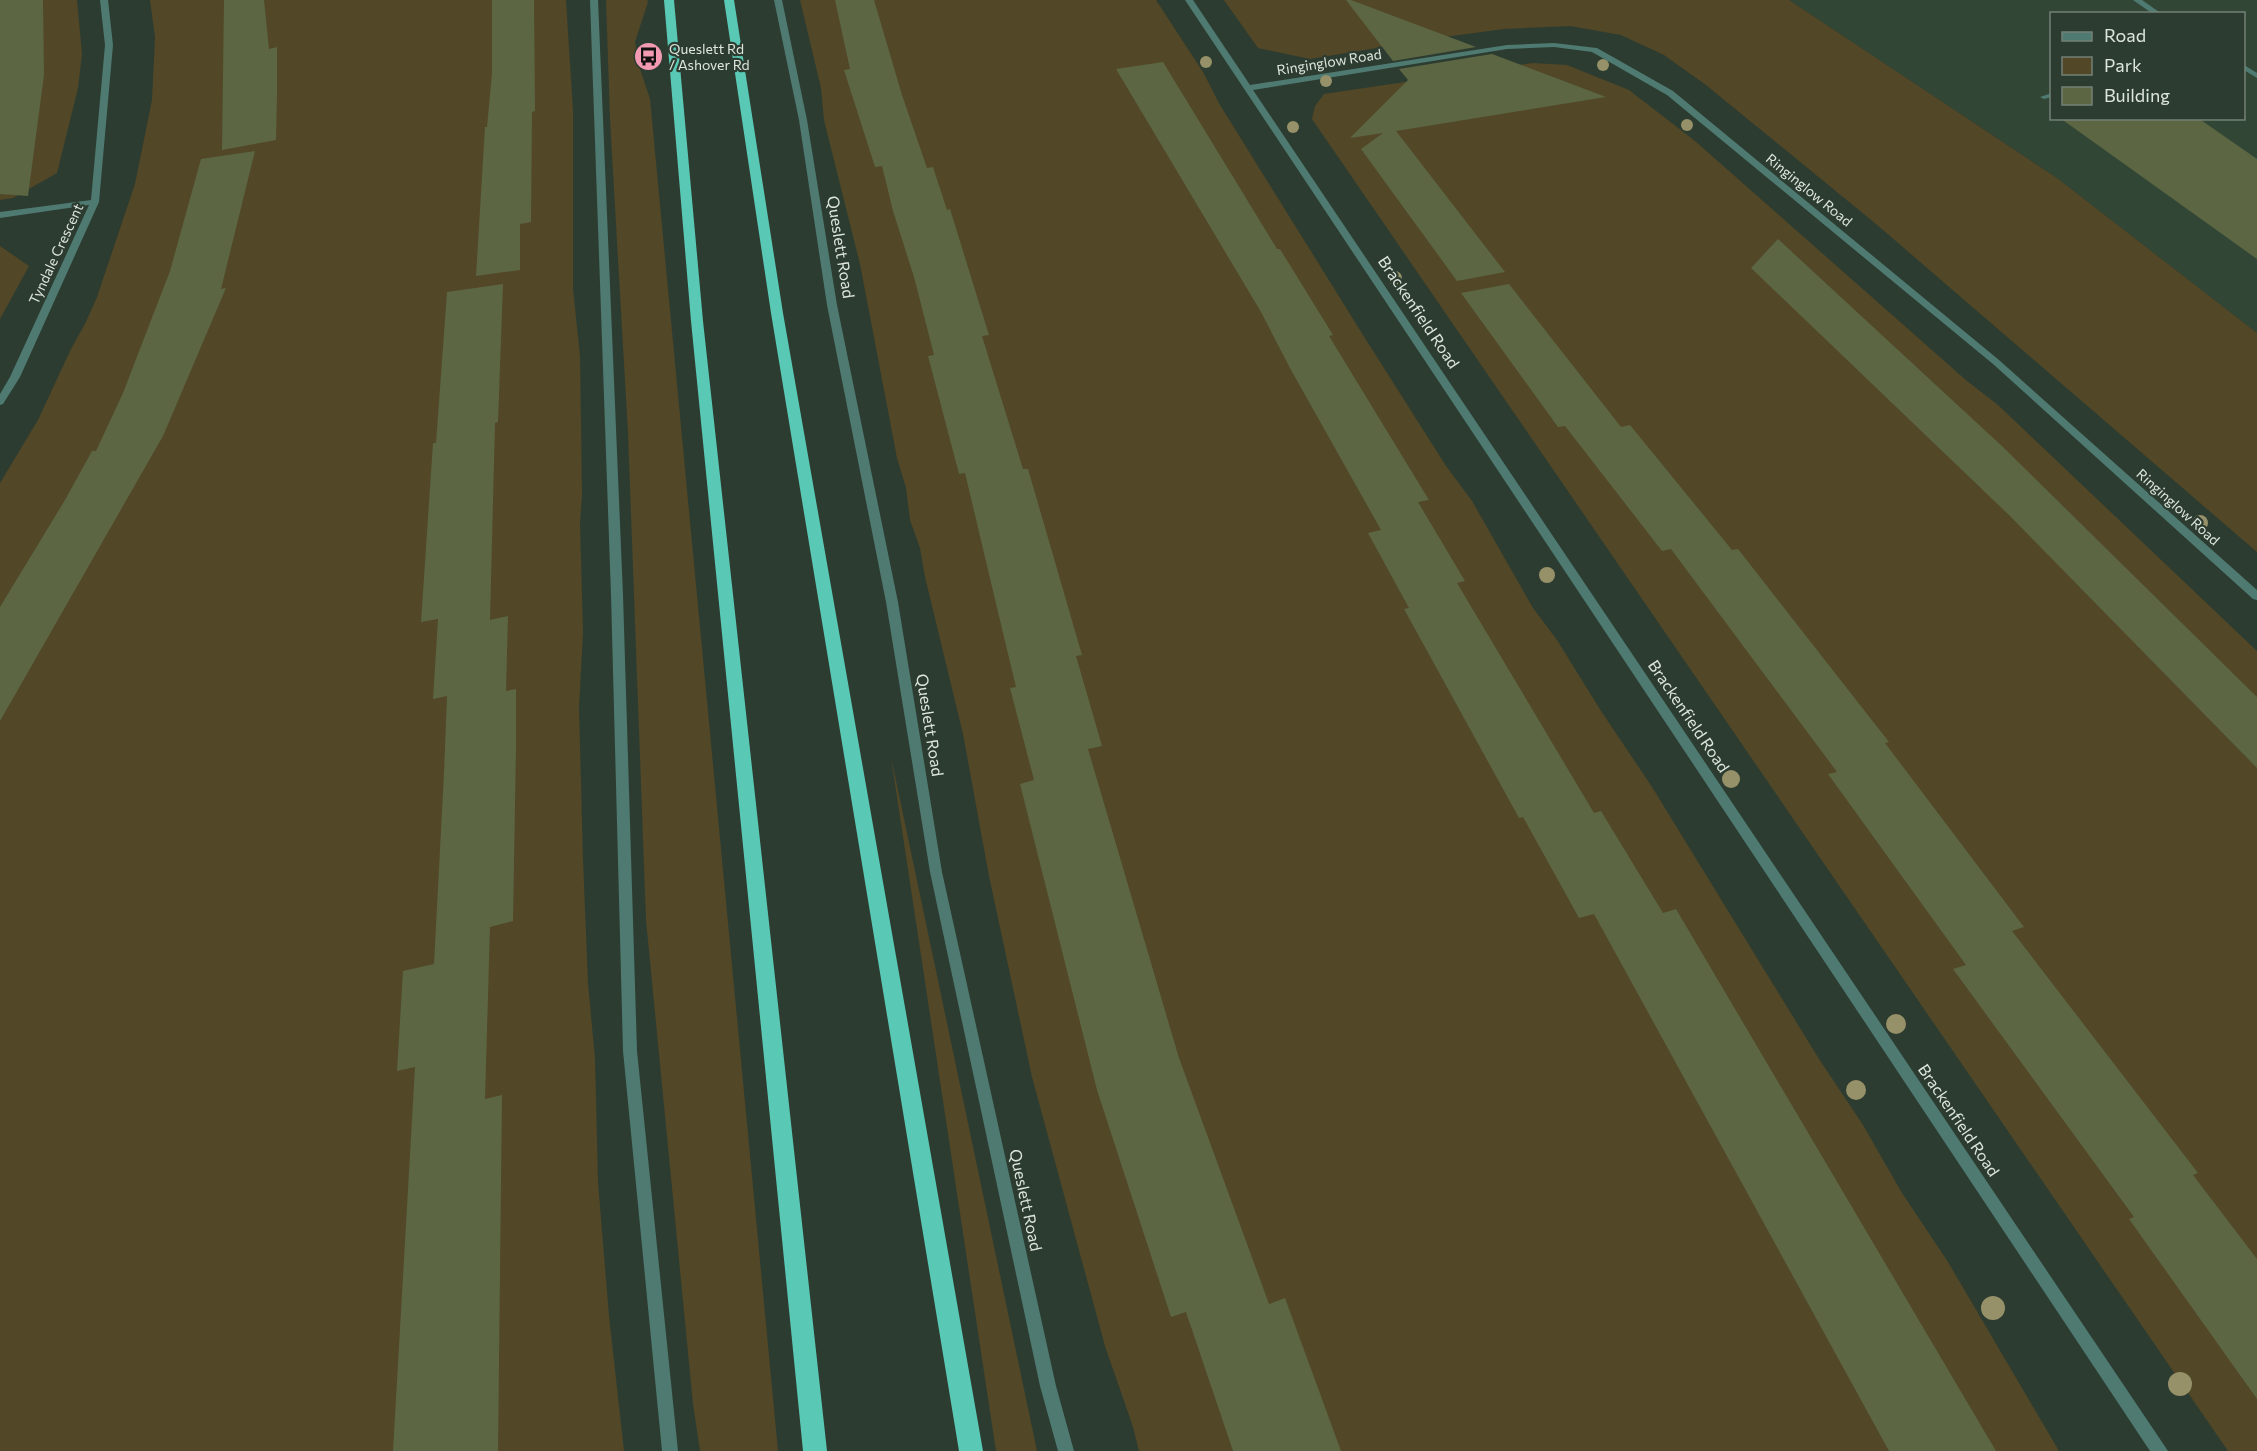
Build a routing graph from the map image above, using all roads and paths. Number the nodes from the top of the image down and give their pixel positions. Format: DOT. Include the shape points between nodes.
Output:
graph roads {
  1 [pos="104,0"];
  2 [pos="594,0"];
  3 [pos="669,0"];
  4 [pos="729,0"];
  5 [pos="778,0"];
  6 [pos="1189,0"];
  7 [pos="2137,0"];
  8 [pos="2156,12"];
  9 [pos="1249,88"];
  10 [pos="95,202"];
  11 [pos="0,215"];
  12 [pos="0,402"];
  13 [pos="2257,596"];
  14 [pos="670,1451"];
  15 [pos="815,1451"];
  16 [pos="971,1451"];
  17 [pos="1066,1451"];
  18 [pos="2160,1451"];
  1 -- 10 [label="street, Tyndale Crescent" via="109,45"];
  2 -- 14 [label="street" via="630,1051"];
  3 -- 15 [label="highway" via="698,333"];
  4 -- 16 [label="highway" via="781,336"];
  5 -- 17 [label="street, Queslett Road" via="803,120 832,305 892,602 936,872 1048,1386"];
  6 -- 9 [label="street, Brackenfield Road"];
  7 -- 8 [label="street"];
  9 -- 13 [label="street, Ringinglow Road" via="1507,47 1554,45 1594,50 1670,93 1915,294"];
  9 -- 18 [label="street, Brackenfield Road"];
  10 -- 11 [label="street"];
  10 -- 12 [label="street, Tyndale Crescent"];
}
